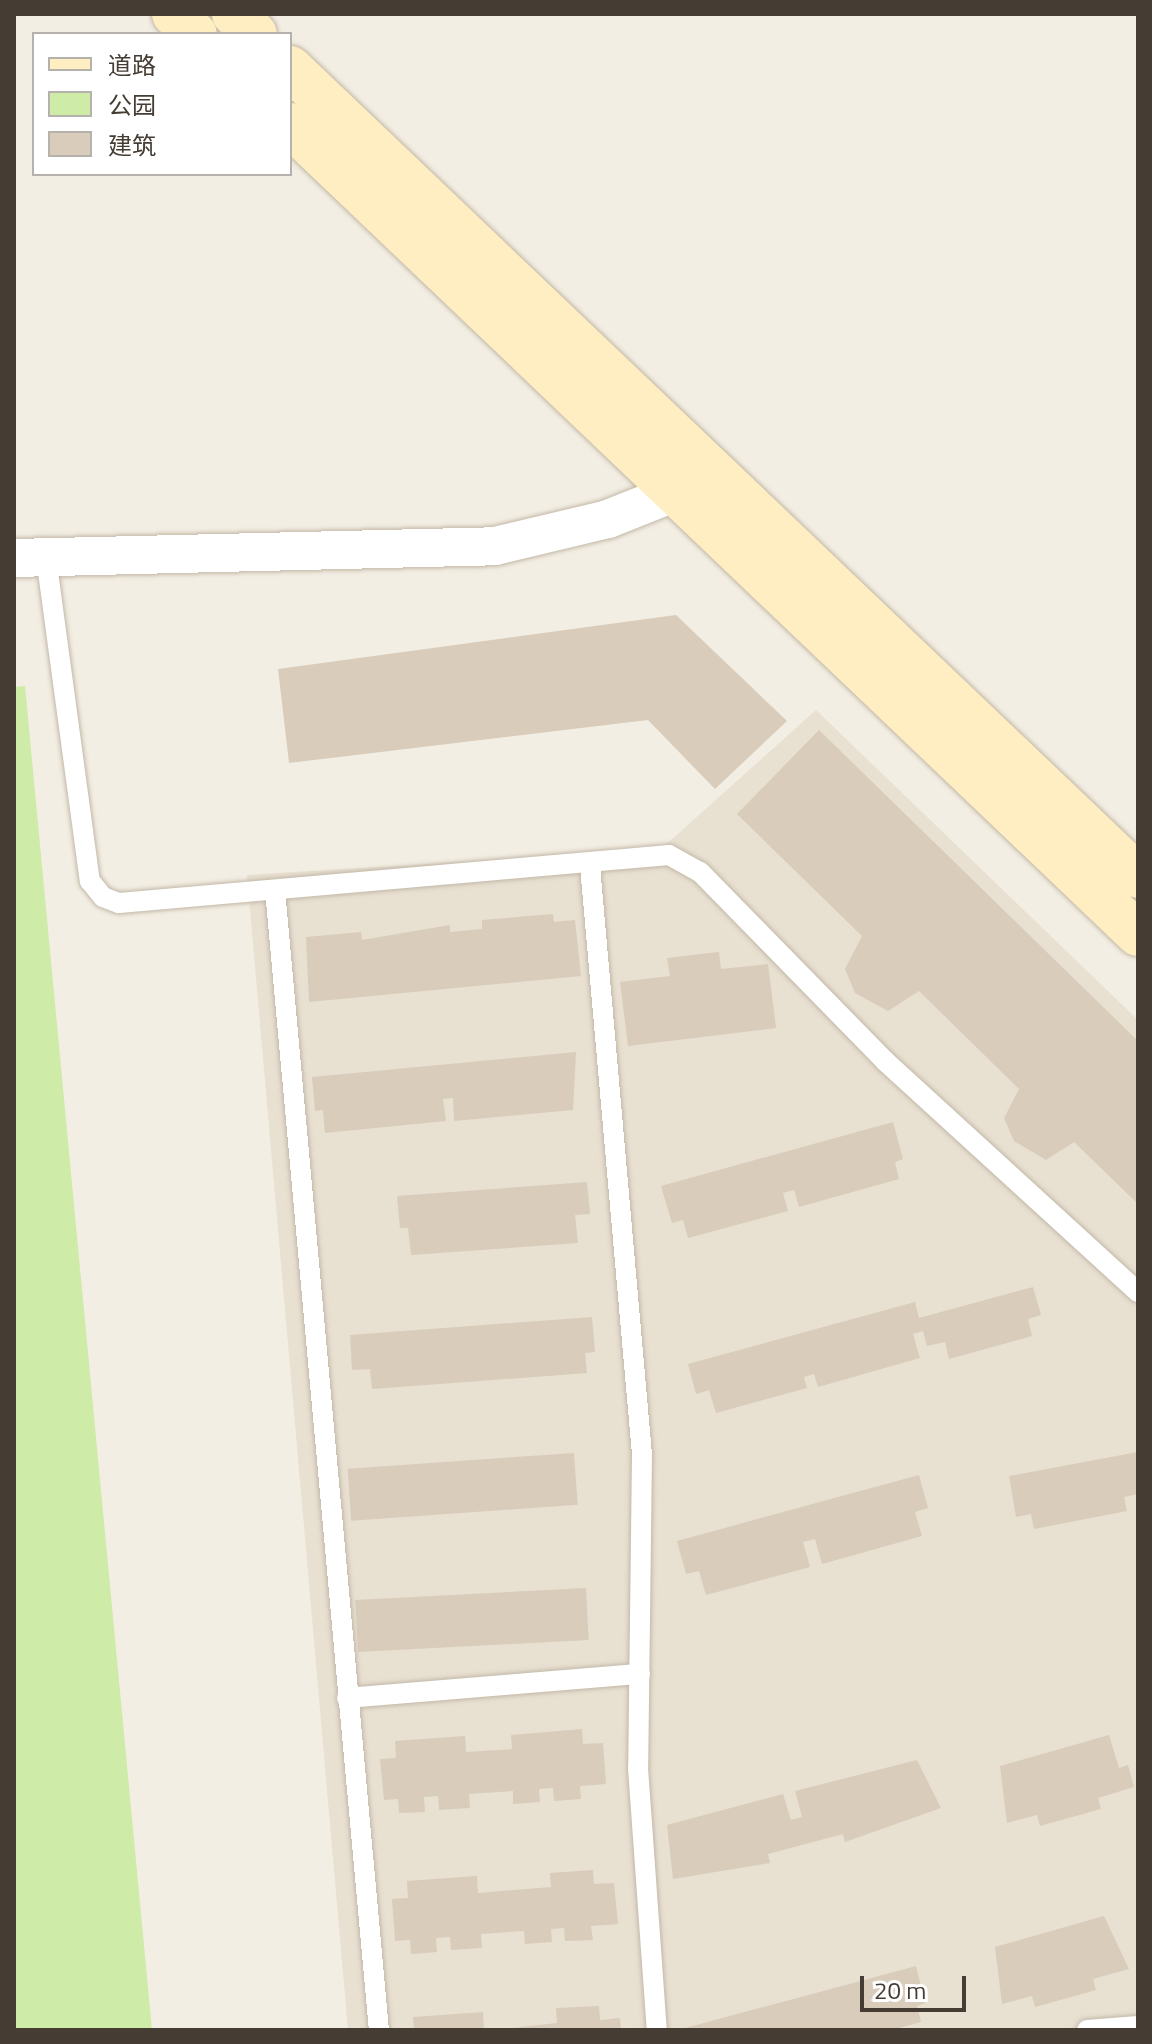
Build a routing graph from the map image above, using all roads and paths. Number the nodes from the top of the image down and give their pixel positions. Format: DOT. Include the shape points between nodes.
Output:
graph roads {
  1 [pos="174,14"];
  2 [pos="234,14"];
  3 [pos="193,32"];
  4 [pos="253,32"];
  5 [pos="292,70"];
  6 [pos="292,127"];
  7 [pos="676,492"];
  8 [pos="30,558"];
  9 [pos="590,866"];
  10 [pos="1138,876"];
  11 [pos="275,890"];
  12 [pos="1138,934"];
  13 [pos="1138,1292"];
  14 [pos="640,1674"];
  15 [pos="347,1698"];
  16 [pos="1138,2026"];
  17 [pos="379,2030"];
  18 [pos="657,2030"];
  19 [pos="1087,2030"];
  1 -- 3 [label="street"];
  2 -- 4 [label="street"];
  5 -- 10 [label="street"];
  6 -- 7 [label="street"];
  7 -- 8 [label="street" via="608,519 495,546"];
  7 -- 12 [label="street"];
  8 -- 11 [label="lane" via="90,881 119,903"];
  9 -- 11 [label="lane"];
  9 -- 13 [label="lane" via="669,855 700,872 885,1061"];
  9 -- 14 [label="lane" via="642,1454"];
  11 -- 15 [label="lane"];
  14 -- 15 [label="lane"];
  14 -- 18 [label="lane" via="638,1768"];
  15 -- 17 [label="lane"];
  16 -- 19 [label="lane"];
}
